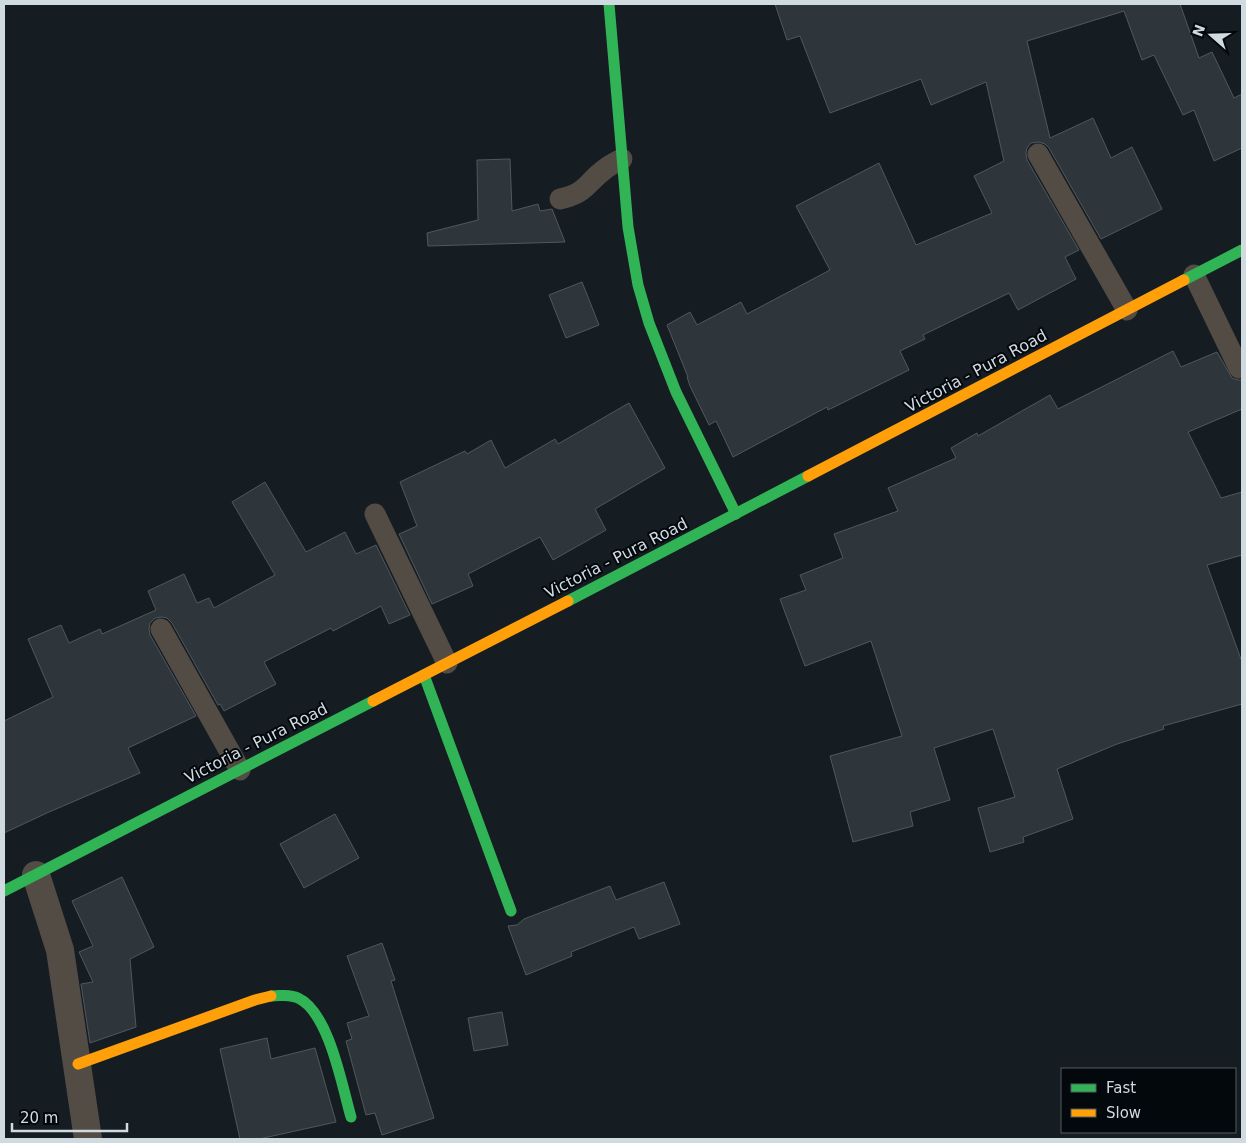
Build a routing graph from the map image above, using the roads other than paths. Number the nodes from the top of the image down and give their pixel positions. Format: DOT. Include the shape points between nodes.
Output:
graph roads {
  1 [pos="609,4"];
  2 [pos="1038,154"];
  3 [pos="622,159"];
  4 [pos="560,199"];
  5 [pos="1242,250"];
  6 [pos="1194,275"];
  7 [pos="1127,310"];
  8 [pos="1239,368"];
  9 [pos="375,514"];
  10 [pos="736,514"];
  11 [pos="161,629"];
  12 [pos="447,663"];
  13 [pos="424,675"];
  14 [pos="240,770"];
  15 [pos="36,875"];
  16 [pos="4,891"];
  17 [pos="512,911"];
  18 [pos="78,1064"];
  19 [pos="351,1118"];
  20 [pos="88,1139"];
  1 -- 3 [label="main road"];
  2 -- 7 [label="lane"];
  3 -- 4 [label="lane" via="606,167 574,196"];
  3 -- 10 [label="main road" via="628,227 638,285 649,323 676,392"];
  5 -- 6 [label="main road, Victoria - Pura Road"];
  6 -- 7 [label="main road, Victoria - Pura Road"];
  6 -- 8 [label="lane"];
  7 -- 10 [label="main road, Victoria - Pura Road"];
  9 -- 12 [label="lane"];
  10 -- 12 [label="main road, Victoria - Pura Road"];
  11 -- 14 [label="lane"];
  12 -- 13 [label="main road, Victoria - Pura Road"];
  13 -- 14 [label="main road, Victoria - Pura Road"];
  13 -- 17 [label="main road"];
  14 -- 15 [label="main road, Victoria - Pura Road"];
  15 -- 16 [label="main road, Victoria - Pura Road"];
  15 -- 18 [label="street" via="60,950"];
  18 -- 19 [label="main road" via="254,1000 277,994 298,998 313,1011 328,1036"];
  18 -- 20 [label="street"];
}
